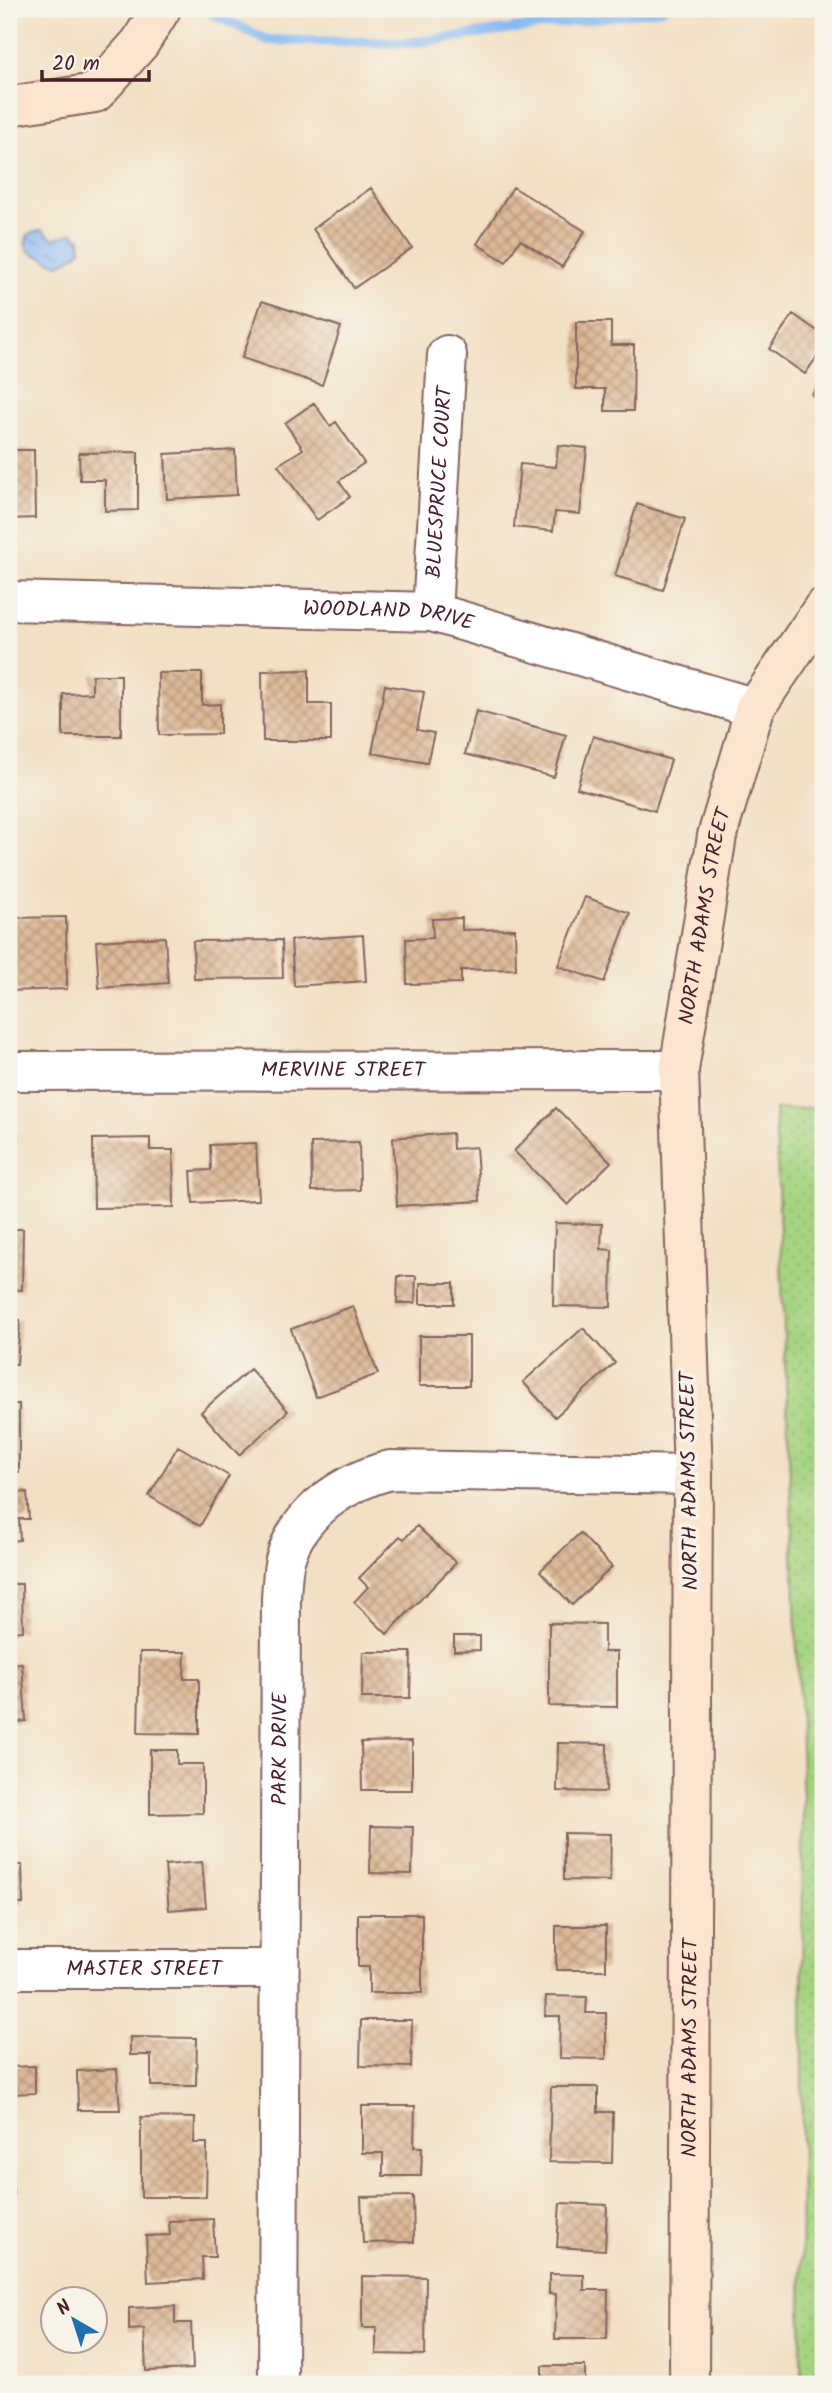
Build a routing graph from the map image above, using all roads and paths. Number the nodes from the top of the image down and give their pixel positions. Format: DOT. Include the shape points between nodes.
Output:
graph roads {
  1 [pos="160,11"];
  2 [pos="9,106"];
  3 [pos="447,355"];
  4 [pos="9,601"];
  5 [pos="823,608"];
  6 [pos="432,612"];
  7 [pos="755,708"];
  8 [pos="679,1070"];
  9 [pos="9,1072"];
  10 [pos="693,1475"];
  11 [pos="9,1969"];
  12 [pos="279,1969"];
  13 [pos="278,2384"];
  14 [pos="689,2384"];
  1 -- 2 [label="street" via="140,43 95,93"];
  3 -- 6 [label="street, BLUESPRUCE COURT"];
  4 -- 6 [label="street, WOODLAND DRIVE"];
  5 -- 7 [label="street, NORTH ADAMS STREET"];
  6 -- 7 [label="street, WOODLAND DRIVE"];
  7 -- 8 [label="street, NORTH ADAMS STREET" via="718,836"];
  8 -- 9 [label="street, MERVINE STREET"];
  8 -- 10 [label="street, NORTH ADAMS STREET"];
  10 -- 12 [label="street, PARK DRIVE" via="390,1470 329,1497 298,1533 285,1560 281,1598"];
  10 -- 14 [label="street, NORTH ADAMS STREET"];
  11 -- 12 [label="street, MASTER STREET"];
  12 -- 13 [label="street, PARK DRIVE"];
}
